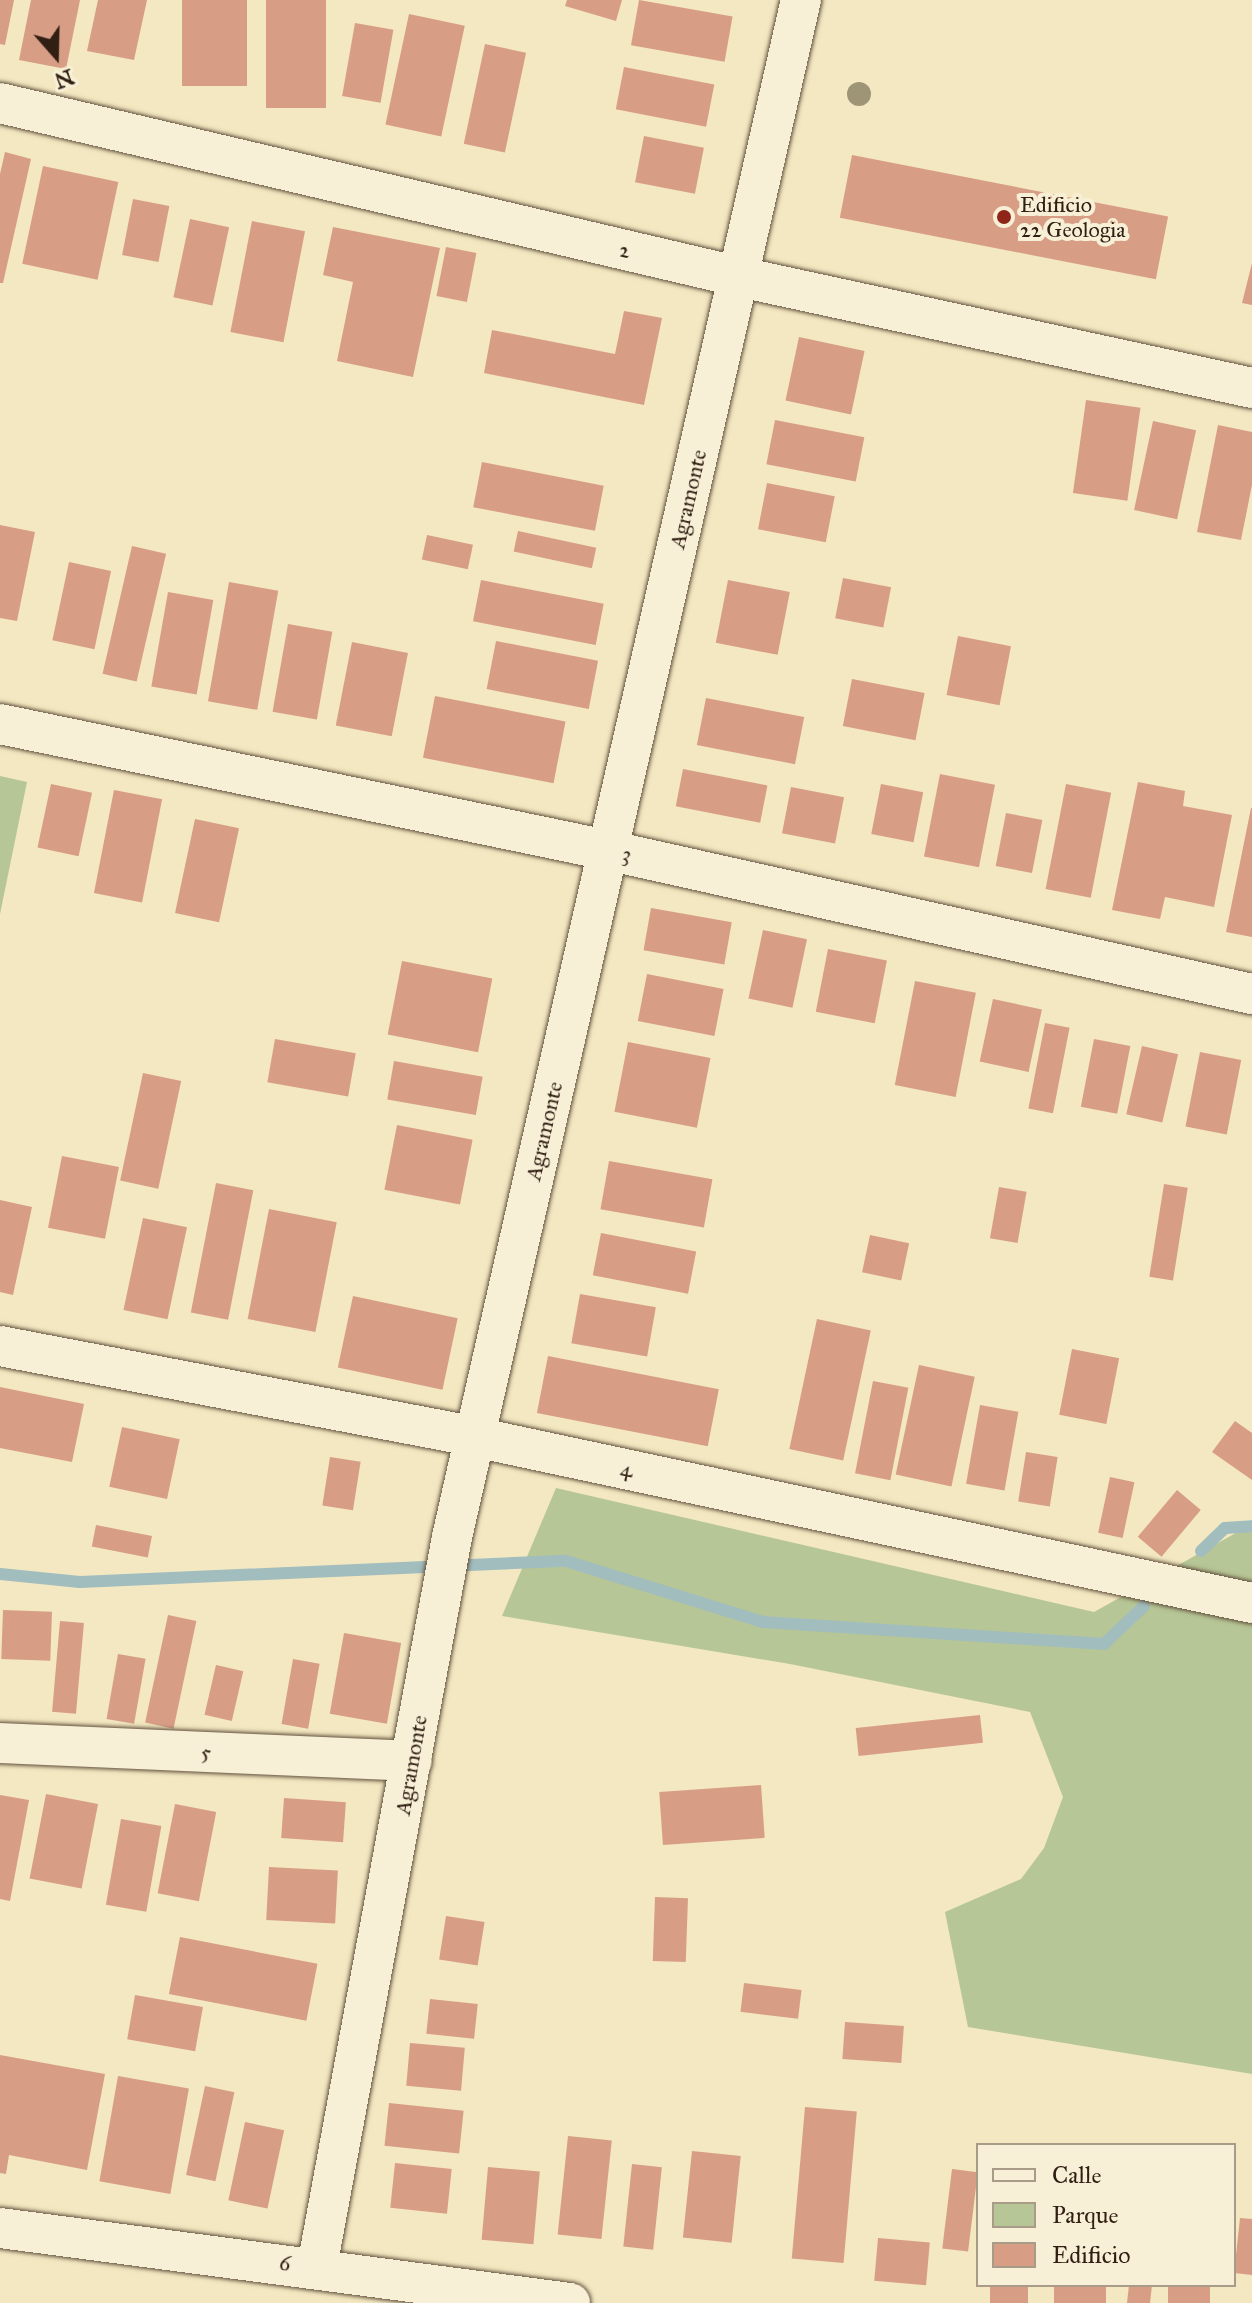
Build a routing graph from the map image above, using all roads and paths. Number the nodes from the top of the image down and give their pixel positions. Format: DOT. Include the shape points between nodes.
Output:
graph roads {
  1 [pos="801,0"];
  2 [pos="0,103"];
  3 [pos="740,277"];
  4 [pos="1252,388"];
  5 [pos="0,724"];
  6 [pos="607,850"];
  7 [pos="1252,994"];
  8 [pos="0,1346"];
  9 [pos="475,1437"];
  10 [pos="1252,1603"];
  11 [pos="0,1743"];
  12 [pos="412,1761"];
  13 [pos="0,2228"];
  14 [pos="317,2267"];
  15 [pos="570,2303"];
  1 -- 3 [label="street, Agramonte"];
  2 -- 3 [label="street, 2"];
  3 -- 4 [label="street, 2"];
  3 -- 6 [label="street, Agramonte"];
  5 -- 6 [label="street, 3"];
  6 -- 7 [label="street, 3"];
  6 -- 9 [label="street, Agramonte"];
  8 -- 9 [label="street, 4"];
  9 -- 10 [label="street, 4"];
  9 -- 12 [label="street, Agramonte"];
  11 -- 12 [label="street, 5"];
  12 -- 14 [label="street, Agramonte"];
  13 -- 14 [label="street, 6"];
  14 -- 15 [label="street, 6"];
}
